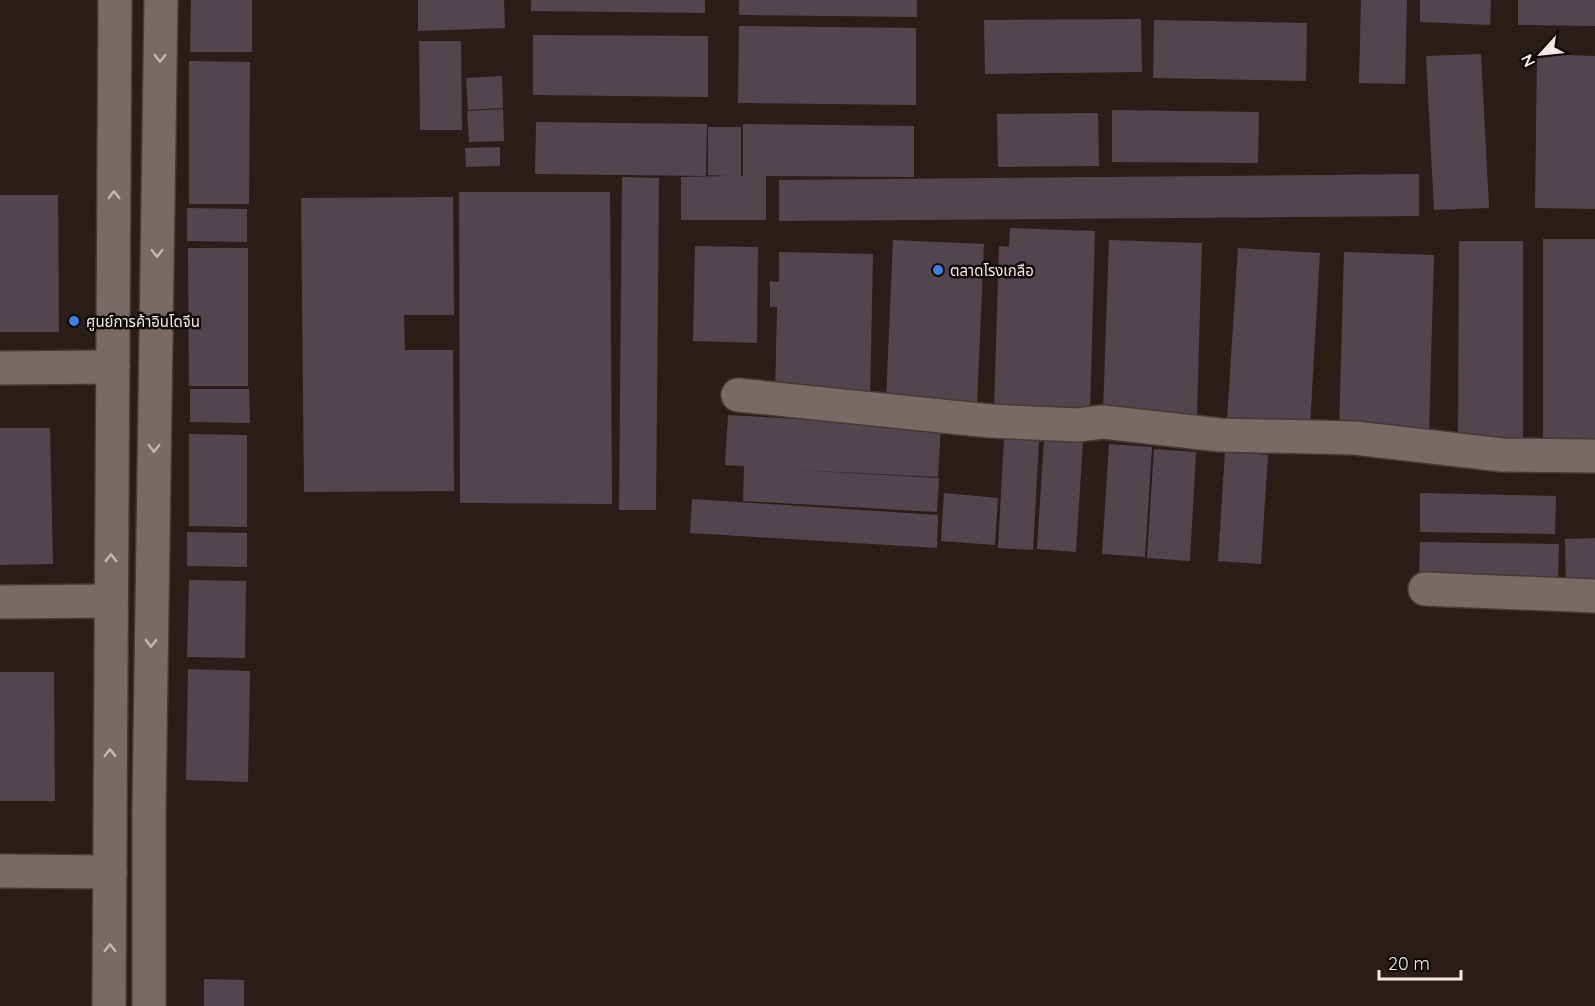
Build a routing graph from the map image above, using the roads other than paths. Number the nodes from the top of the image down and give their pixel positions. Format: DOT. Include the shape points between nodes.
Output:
graph roads {
  1 [pos="115,0"];
  2 [pos="161,0"];
  3 [pos="112,367"];
  4 [pos="0,368"];
  5 [pos="738,395"];
  6 [pos="1595,456"];
  7 [pos="1425,589"];
  8 [pos="1595,596"];
  9 [pos="111,601"];
  10 [pos="0,602"];
  11 [pos="0,872"];
  12 [pos="110,872"];
  13 [pos="110,1006"];
  14 [pos="149,1006"];
  3 -- 1 [label="street, one-way"];
  2 -- 14 [label="street, one-way"];
  3 -- 4 [label="street"];
  9 -- 3 [label="street, one-way"];
  5 -- 6 [label="street" via="990,421 1103,422 1220,435 1355,438 1502,455"];
  7 -- 8 [label="street"];
  9 -- 10 [label="street"];
  12 -- 9 [label="street, one-way"];
  11 -- 12 [label="street"];
  13 -- 12 [label="street, one-way"];
}
